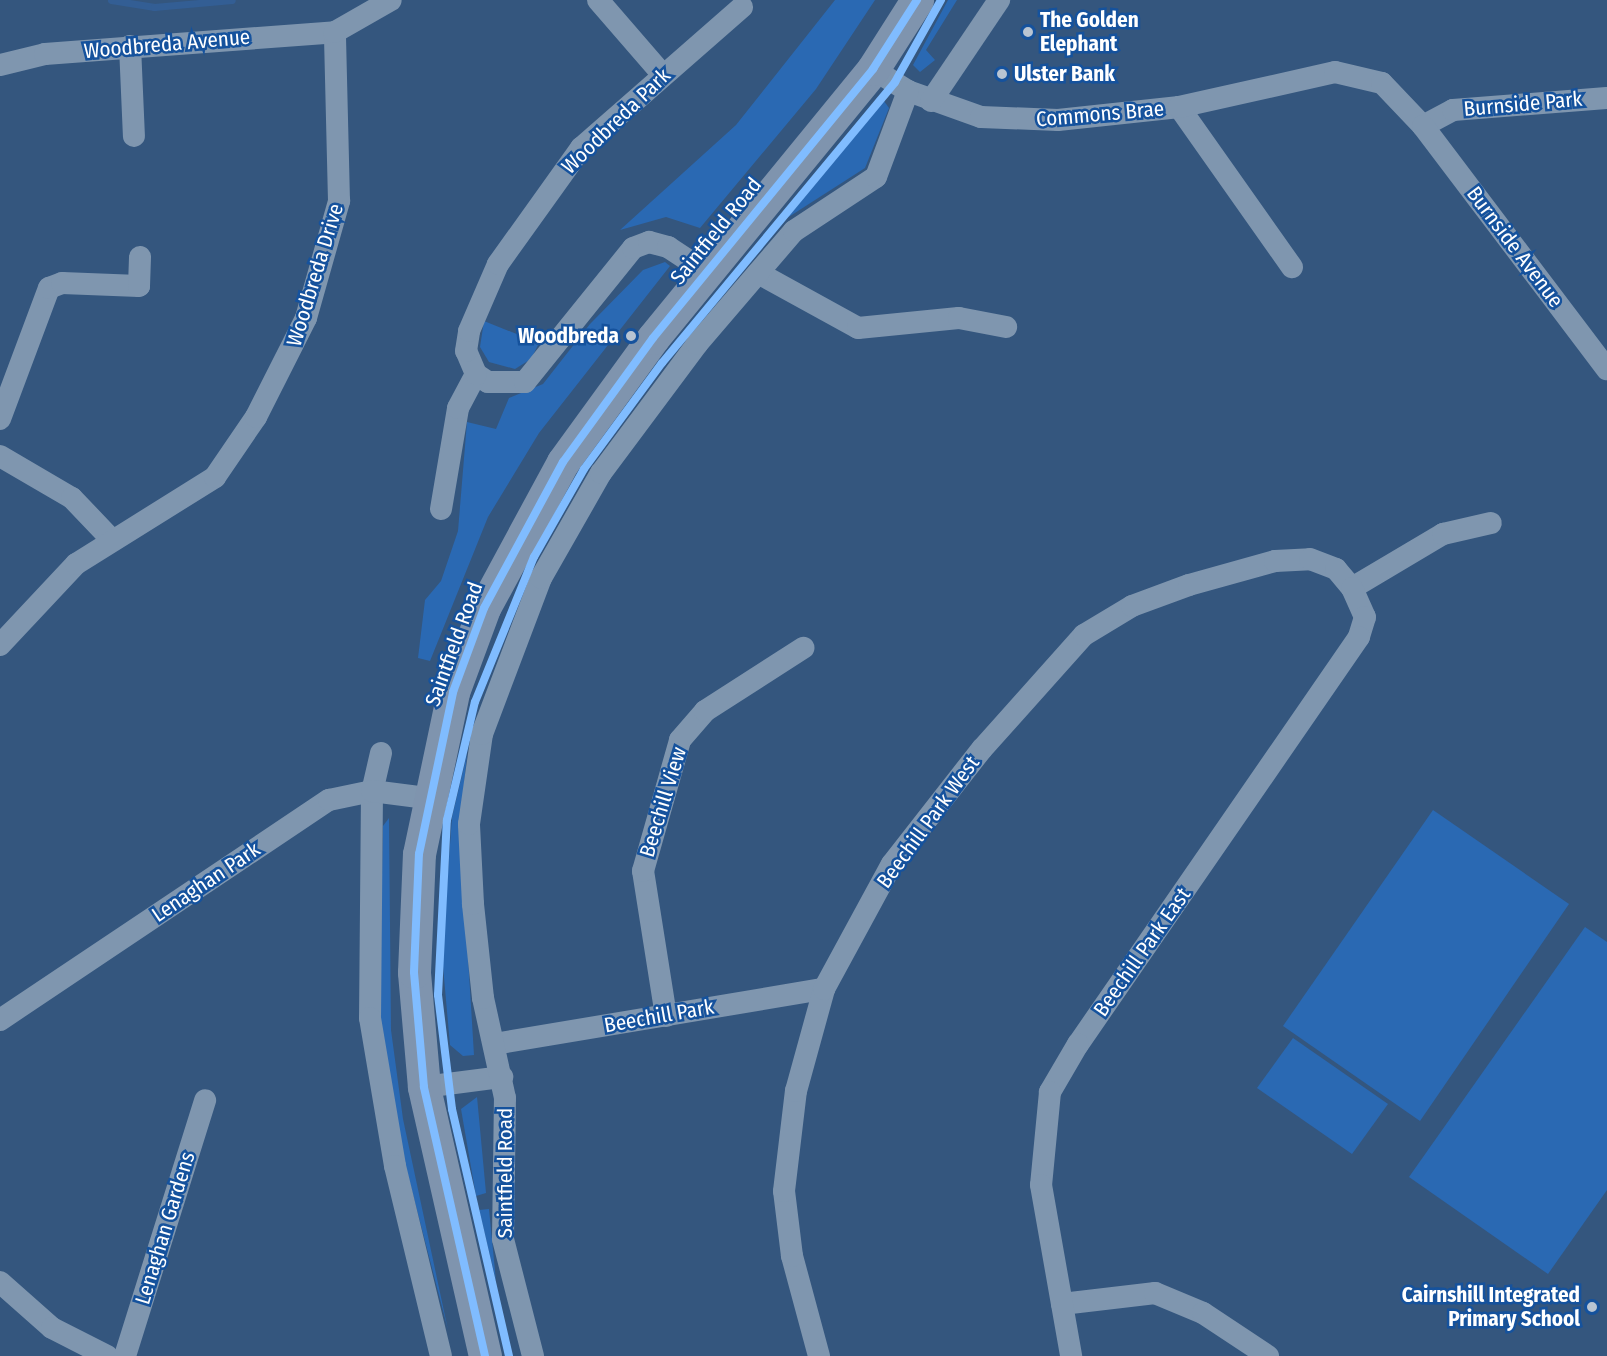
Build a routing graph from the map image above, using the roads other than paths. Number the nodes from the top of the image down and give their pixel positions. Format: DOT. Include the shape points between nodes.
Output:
graph roads {
  1 [pos="391,0"];
  2 [pos="598,0"];
  3 [pos="917,0"];
  4 [pos="999,0"];
  5 [pos="742,7"];
  6 [pos="335,32"];
  7 [pos="130,46"];
  8 [pos="0,65"];
  9 [pos="873,69"];
  10 [pos="663,75"];
  11 [pos="908,91"];
  12 [pos="1607,98"];
  13 [pos="931,101"];
  14 [pos="1179,107"];
  15 [pos="1424,126"];
  16 [pos="134,136"];
  17 [pos="140,257"];
  18 [pos="1292,267"];
  19 [pos="706,272"];
  20 [pos="758,273"];
  21 [pos="1006,327"];
  22 [pos="1607,369"];
  23 [pos="476,374"];
  24 [pos="0,419"];
  25 [pos="0,456"];
  26 [pos="441,509"];
  27 [pos="1491,524"];
  28 [pos="112,540"];
  29 [pos="1352,588"];
  30 [pos="0,645"];
  31 [pos="803,648"];
  32 [pos="381,753"];
  33 [pos="372,791"];
  34 [pos="427,798"];
  35 [pos="824,989"];
  36 [pos="666,1016"];
  37 [pos="0,1020"];
  38 [pos="494,1044"];
  39 [pos="502,1077"];
  40 [pos="424,1087"];
  41 [pos="205,1100"];
  42 [pos="0,1282"];
  43 [pos="1062,1304"];
  44 [pos="107,1356"];
  45 [pos="125,1356"];
  46 [pos="441,1356"];
  47 [pos="485,1356"];
  48 [pos="533,1356"];
  49 [pos="819,1356"];
  50 [pos="1071,1356"];
  51 [pos="1268,1356"];
  1 -- 6 [label="street"];
  2 -- 10 [label="street"];
  3 -- 9 [label="highway, Saintfield Road"];
  4 -- 13 [label="street"];
  5 -- 10 [label="street, Woodbreda Park"];
  6 -- 7 [label="street, Woodbreda Avenue"];
  6 -- 28 [label="street, Woodbreda Drive" via="339,201 289,360 215,477 196,494"];
  7 -- 8 [label="street, Woodbreda Avenue" via="20,57"];
  7 -- 16 [label="street"];
  9 -- 11 [label="street, Commons Brae"];
  9 -- 19 [label="highway, Saintfield Road"];
  10 -- 23 [label="street, Woodbreda Park" via="561,171 498,264 473,315 466,351"];
  11 -- 13 [label="street, Commons Brae"];
  11 -- 20 [label="street, Saintfield Road" via="876,177 794,231"];
  12 -- 15 [label="street, Burnside Park" via="1453,110"];
  13 -- 14 [label="street, Commons Brae" via="981,117 1019,122"];
  14 -- 15 [label="street" via="1335,72 1382,82"];
  14 -- 18 [label="street, Commons Brae"];
  15 -- 22 [label="street, Burnside Avenue"];
  17 -- 24 [label="street" via="139,286 62,283 49,288"];
  19 -- 23 [label="street" via="668,246 649,242 633,248 532,377 507,385"];
  19 -- 34 [label="highway, Saintfield Road" via="608,396 526,524 472,640"];
  20 -- 21 [label="street" via="858,328 959,318"];
  20 -- 38 [label="street, Saintfield Road" via="660,390 601,473 542,578 497,686 482,735 469,824 478,966"];
  23 -- 26 [label="street" via="458,408"];
  25 -- 28 [label="street" via="72,498"];
  27 -- 29 [label="street" via="1443,534"];
  28 -- 30 [label="street, Woodbreda Drive" via="55,581"];
  29 -- 35 [label="street, Beechill Park West" via="1336,569 1310,559 1275,561 1132,606 1084,635 982,748 892,864"];
  29 -- 43 [label="street, Beechill Park East" via="1365,617 1359,637 1078,1044 1050,1092 1041,1185"];
  31 -- 36 [label="street, Beechill View" via="705,711 680,740 643,871"];
  32 -- 33 [label="street"];
  33 -- 34 [label="street, Lenaghan Park"];
  33 -- 37 [label="street, Lenaghan Park" via="345,794 313,809"];
  33 -- 46 [label="street" via="370,1018 395,1166"];
  34 -- 40 [label="highway, Saintfield Road" via="414,972"];
  35 -- 36 [label="street, Beechill Park"];
  35 -- 49 [label="street, Beechill Park West" via="795,1091 784,1191 792,1256"];
  36 -- 38 [label="street, Beechill Park"];
  38 -- 39 [label="street, Saintfield Road"];
  39 -- 40 [label="street"];
  39 -- 48 [label="street, Saintfield Road" via="507,1118 500,1177 502,1239"];
  40 -- 47 [label="highway, Saintfield Road"];
  41 -- 45 [label="street, Lenaghan Gardens"];
  42 -- 44 [label="street" via="52,1328"];
  43 -- 50 [label="street, Beechill Park East"];
  43 -- 51 [label="street" via="1155,1293 1203,1313"];
}
